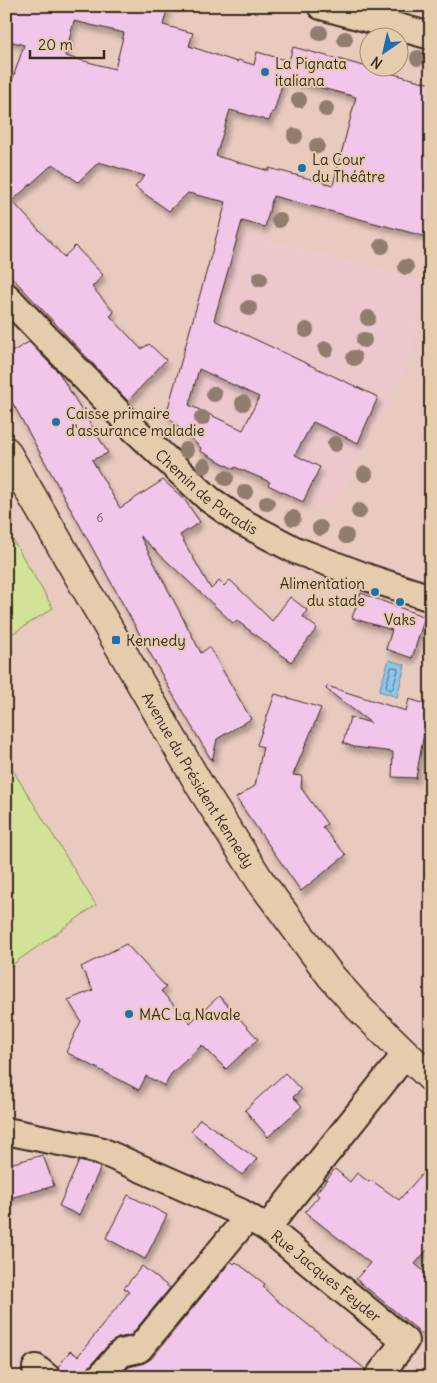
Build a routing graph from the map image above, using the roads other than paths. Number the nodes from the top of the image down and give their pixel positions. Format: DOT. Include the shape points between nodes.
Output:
graph roads {
  1 [pos="321,6"];
  2 [pos="431,36"];
  3 [pos="6,296"];
  4 [pos="6,451"];
  5 [pos="16,491"];
  6 [pos="431,598"];
  7 [pos="405,1055"];
  8 [pos="431,1078"];
  9 [pos="6,1131"];
  10 [pos="258,1222"];
  11 [pos="100,1377"];
  12 [pos="378,1377"];
  1 -- 2 [label="street"];
  3 -- 6 [label="street, Chemin de Paradis" via="134,429 209,499 240,521 296,550"];
  4 -- 5 [label="main road, Avenue du Président Kennedy"];
  5 -- 7 [label="main road, Avenue du Président Kennedy" via="260,882 330,975"];
  7 -- 8 [label="main road, Avenue du Président Kennedy"];
  7 -- 10 [label="street, Rue Jacques Feyder"];
  9 -- 10 [label="street" via="99,1150"];
  10 -- 11 [label="street" via="139,1349 121,1353"];
  10 -- 12 [label="street, Rue Jacques Feyder" via="406,1341"];
}
